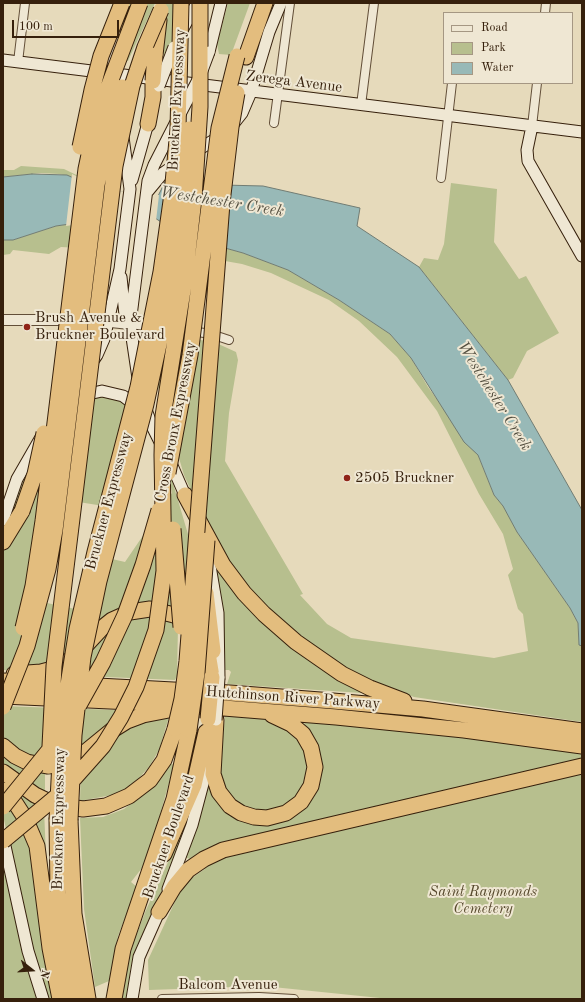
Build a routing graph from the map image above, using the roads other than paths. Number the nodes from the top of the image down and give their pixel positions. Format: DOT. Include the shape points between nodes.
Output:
graph roads {
  1 [pos="25,3"];
  2 [pos="140,3"];
  3 [pos="181,3"];
  4 [pos="198,3"];
  5 [pos="221,3"];
  6 [pos="257,3"];
  7 [pos="265,3"];
  8 [pos="280,3"];
  9 [pos="290,3"];
  10 [pos="374,3"];
  11 [pos="118,5"];
  12 [pos="162,5"];
  13 [pos="242,56"];
  14 [pos="3,60"];
  15 [pos="18,62"];
  16 [pos="110,74"];
  17 [pos="452,84"];
  18 [pos="537,84"];
  19 [pos="251,92"];
  20 [pos="277,95"];
  21 [pos="361,105"];
  22 [pos="448,116"];
  23 [pos="274,123"];
  24 [pos="148,124"];
  25 [pos="532,126"];
  26 [pos="582,132"];
  27 [pos="441,178"];
  28 [pos="130,189"];
  29 [pos="146,193"];
  30 [pos="582,256"];
  31 [pos="120,269"];
  32 [pos="3,320"];
  33 [pos="108,322"];
  34 [pos="130,324"];
  35 [pos="229,340"];
  36 [pos="170,369"];
  37 [pos="58,391"];
  38 [pos="54,419"];
  39 [pos="152,426"];
  40 [pos="23,467"];
  41 [pos="185,494"];
  42 [pos="3,501"];
  43 [pos="22,510"];
  44 [pos="3,520"];
  45 [pos="3,542"];
  46 [pos="3,674"];
  47 [pos="216,678"];
  48 [pos="3,681"];
  49 [pos="3,687"];
  50 [pos="3,696"];
  51 [pos="191,706"];
  52 [pos="3,707"];
  53 [pos="253,710"];
  54 [pos="452,713"];
  55 [pos="212,719"];
  56 [pos="182,730"];
  57 [pos="582,731"];
  58 [pos="3,746"];
  59 [pos="582,746"];
  60 [pos="582,766"];
  61 [pos="3,772"];
  62 [pos="3,790"];
  63 [pos="3,807"];
  64 [pos="59,820"];
  65 [pos="3,837"];
  66 [pos="3,841"];
  67 [pos="159,912"];
  68 [pos="131,924"];
  69 [pos="212,998"];
  70 [pos="43,999"];
  71 [pos="60,999"];
  72 [pos="74,999"];
  73 [pos="88,999"];
  74 [pos="114,999"];
  75 [pos="134,999"];
  76 [pos="162,999"];
  77 [pos="294,999"];
  1 -- 15 [label="street"];
  2 -- 37 [label="highway, bridge" via="106,92 90,150 81,202"];
  3 -- 64 [label="highway, Bruckner Expressway, bridge" via="178,128 165,246 156,304 138,387 77,629 62,722"];
  4 -- 24 [label="main road, bridge" via="174,46"];
  4 -- 36 [label="highway, bridge" via="200,107 194,199 185,278"];
  4 -- 64 [label="highway, Bruckner Expressway, bridge" via="187,153 174,263 150,386 88,631"];
  5 -- 29 [label="main road, bridge" via="209,52 200,76 154,165"];
  6 -- 13 [label="highway, Cross Bronx Expressway"];
  7 -- 13 [label="highway"];
  8 -- 19 [label="main road" via="265,42"];
  9 -- 20 [label="street"];
  10 -- 21 [label="street"];
  11 -- 16 [label="main road"];
  11 -- 43 [label="highway, bridge" via="101,56 85,122 73,196 45,429 37,467"];
  12 -- 24 [label="highway, bridge"];
  12 -- 52 [label="highway, bridge" via="124,82 104,146 95,199 50,563 28,646"];
  12 -- 64 [label="highway, bridge" via="132,86 115,166 53,678 49,757"];
  13 -- 56 [label="highway, bridge" via="230,140 196,686"];
  13 -- 63 [label="highway, Cross Bronx Expressway, bridge" via="224,104 180,412 164,492 147,552 122,620 85,696 48,752"];
  14 -- 15 [label="main road, Zerega Avenue"];
  15 -- 16 [label="main road, Zerega Avenue"];
  16 -- 19 [label="main road, Zerega Avenue"];
  16 -- 28 [label="main road" via="110,86 122,127"];
  17 -- 22 [label="street"];
  18 -- 25 [label="street"];
  19 -- 20 [label="main road, Zerega Avenue"];
  19 -- 29 [label="main road" via="232,128 163,173"];
  20 -- 21 [label="main road, Zerega Avenue"];
  20 -- 23 [label="street"];
  21 -- 22 [label="main road, Zerega Avenue"];
  22 -- 25 [label="main road, Zerega Avenue"];
  22 -- 27 [label="street"];
  24 -- 28 [label="main road"];
  25 -- 26 [label="main road, Zerega Avenue"];
  25 -- 30 [label="main road" via="527,150 528,161"];
  28 -- 31 [label="main road"];
  29 -- 34 [label="main road"];
  31 -- 33 [label="main road"];
  31 -- 34 [label="main road" via="125,316"];
  32 -- 33 [label="street"];
  33 -- 34 [label="street"];
  33 -- 38 [label="main road" via="97,355"];
  34 -- 35 [label="street" via="206,333"];
  34 -- 39 [label="main road" via="135,365 143,402"];
  36 -- 56 [label="highway, bridge" via="168,438 181,630 179,697"];
  36 -- 66 [label="highway, bridge" via="162,442 164,578 159,617 148,656 127,706 95,756 58,796"];
  37 -- 43 [label="highway, bridge" via="42,464"];
  37 -- 49 [label="highway, bridge" via="33,586 24,624"];
  38 -- 39 [label="main road" via="68,404 80,397 94,392 106,392 119,394 131,401"];
  38 -- 40 [label="main road"];
  39 -- 41 [label="main road"];
  40 -- 42 [label="street"];
  40 -- 44 [label="main road"];
  41 -- 47 [label="highway" via="210,619"];
  41 -- 54 [label="highway" via="227,572 260,610 288,635 359,683 394,698"];
  43 -- 45 [label="highway"];
  46 -- 47 [label="highway" via="41,672 60,667 77,655 112,620 130,612 146,609 170,613 196,628 207,647"];
  47 -- 55 [label="highway, bridge"];
  48 -- 54 [label="highway, Hutchinson River Parkway" via="263,695"];
  50 -- 51 [label="highway, Hutchinson River Parkway"];
  51 -- 53 [label="highway, Hutchinson River Parkway"];
  51 -- 58 [label="highway" via="143,715 127,721 78,758 62,765 32,764 15,756"];
  53 -- 55 [label="highway" via="275,716 294,726 308,741 314,758 314,776 307,794 294,808 276,816 262,818 241,813 230,806 219,792 213,774"];
  53 -- 59 [label="highway, Hutchinson River Parkway" via="393,722"];
  54 -- 57 [label="highway, Hutchinson River Parkway"];
  55 -- 67 [label="main road, Bruckner Boulevard" via="206,774 195,815"];
  55 -- 68 [label="highway" via="191,793"];
  56 -- 61 [label="highway" via="150,780 130,796 106,806 83,809 56,805 34,795"];
  56 -- 68 [label="highway" via="174,799"];
  60 -- 67 [label="highway" via="223,850 188,870"];
  62 -- 71 [label="highway" via="21,812 35,840"];
  64 -- 72 [label="highway, Bruckner Expressway" via="58,893"];
  64 -- 73 [label="highway, Bruckner Expressway"];
  65 -- 70 [label="main road" via="29,956"];
  67 -- 75 [label="main road, Bruckner Boulevard" via="139,958"];
  68 -- 74 [label="highway" via="120,961"];
  69 -- 76 [label="street, Balcom Avenue"];
  69 -- 77 [label="street, Balcom Avenue"];
}
